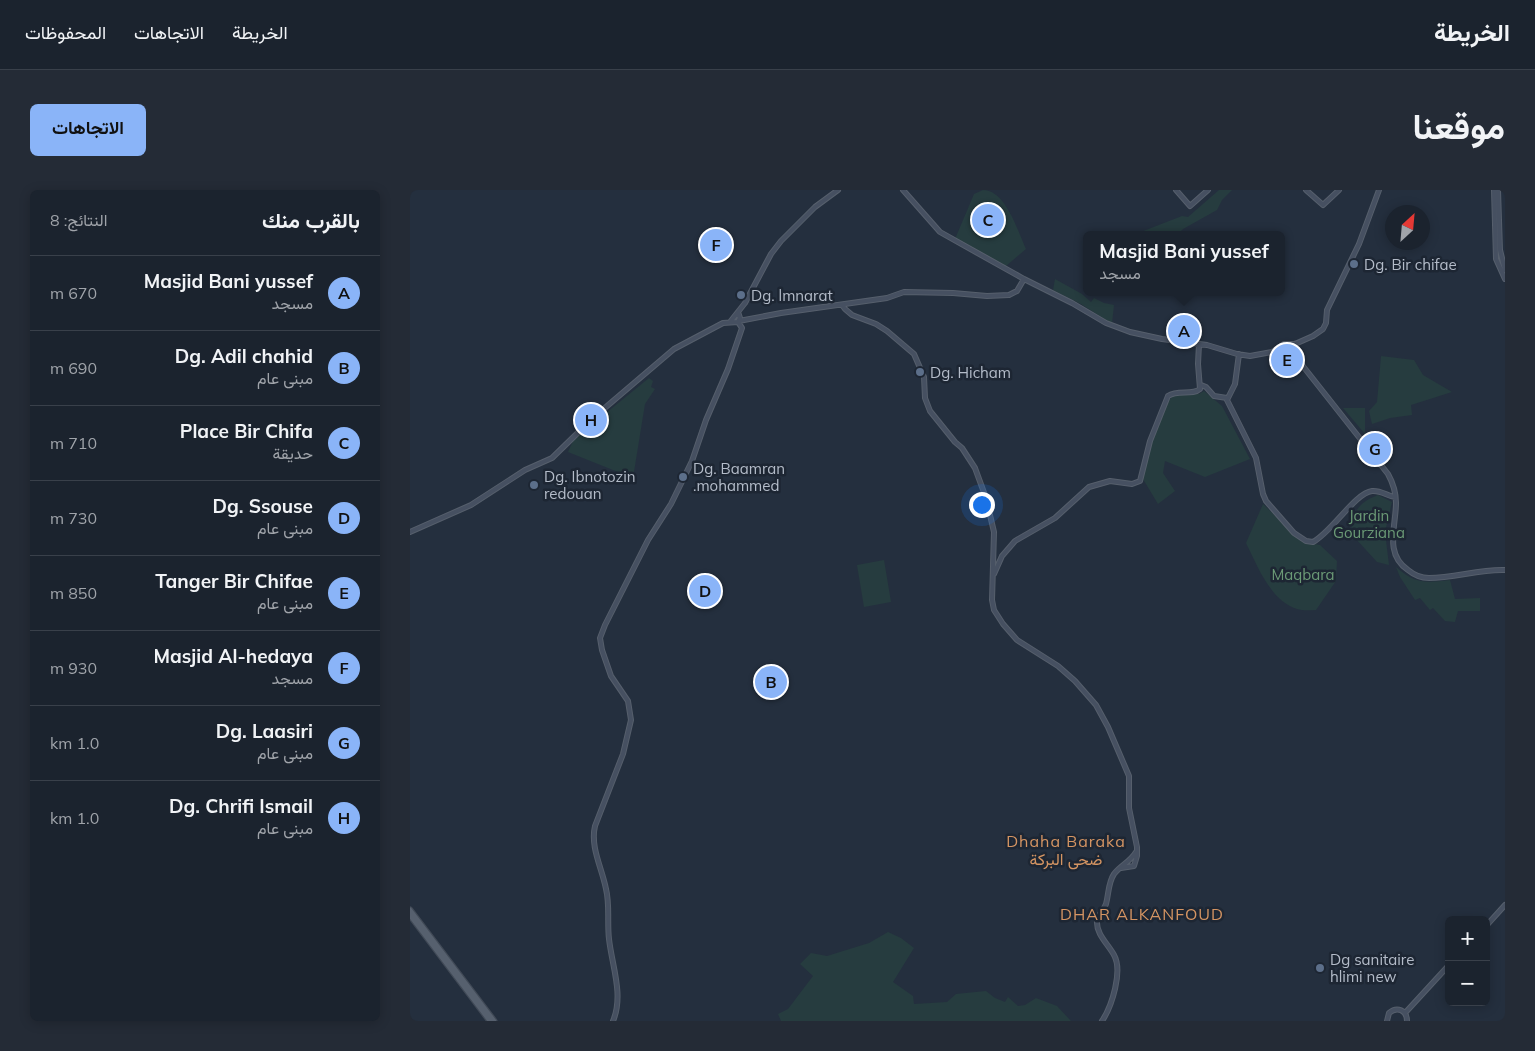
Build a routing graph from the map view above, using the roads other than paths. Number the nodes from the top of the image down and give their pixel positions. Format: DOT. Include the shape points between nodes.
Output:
graph roads {
  1 [pos="838,190"];
  2 [pos="903,190"];
  3 [pos="1176,190"];
  4 [pos="1208,190"];
  5 [pos="1306,190"];
  6 [pos="1339,190"];
  7 [pos="1379,190"];
  8 [pos="1494,190"];
  9 [pos="1498,190"];
  10 [pos="1505,270"];
  11 [pos="1024,279"];
  12 [pos="1505,280"];
  13 [pos="842,304"];
  14 [pos="737,318"];
  15 [pos="1199,344"];
  16 [pos="1281,347"];
  17 [pos="1289,350"];
  18 [pos="1272,352"];
  19 [pos="1239,354"];
  20 [pos="1201,385"];
  21 [pos="1226,398"];
  22 [pos="1395,497"];
  23 [pos="410,532"];
  24 [pos="1505,570"];
  25 [pos="993,577"];
  26 [pos="1505,905"];
  27 [pos="410,910"];
  28 [pos="410,915"];
  29 [pos="1490,922"];
  30 [pos="1445,969"];
  31 [pos="1405,1013"];
  32 [pos="490,1021"];
  33 [pos="494,1021"];
  34 [pos="613,1021"];
  35 [pos="1102,1021"];
  36 [pos="1387,1021"];
  37 [pos="1407,1021"];
  1 -- 14 [label="street" via="815,207 781,241"];
  2 -- 11 [label="street" via="940,232"];
  3 -- 4 [label="street" via="1190,206"];
  5 -- 6 [label="street" via="1323,205"];
  7 -- 17 [label="street" via="1359,244 1327,310 1325,325"];
  8 -- 12 [label="street" via="1496,256"];
  9 -- 10 [label="street" via="1500,250"];
  11 -- 13 [label="street" via="1009,295 904,292 887,298"];
  11 -- 15 [label="street" via="1114,327"];
  13 -- 14 [label="street"];
  13 -- 25 [label="street" via="852,315 887,331 914,354 924,378 930,411 962,448 981,482 994,532"];
  14 -- 23 [label="street" via="674,349 592,418 552,458 525,470 463,509"];
  14 -- 34 [label="street" via="742,328 692,461 671,504 648,540 600,638 608,668 628,701 631,713 623,754 593,835 608,898 609,937 618,992"];
  15 -- 19 [label="street"];
  15 -- 20 [label="street"];
  16 -- 17 [label="street" via="1284,344"];
  16 -- 17 [label="street" via="1281,352"];
  16 -- 18 [label="street"];
  17 -- 18 [label="street"];
  17 -- 22 [label="street" via="1388,474"];
  18 -- 19 [label="street" via="1250,356"];
  19 -- 21 [label="street" via="1235,384"];
  20 -- 21 [label="street" via="1215,397"];
  20 -- 25 [label="street" via="1198,392 1175,392 1168,396 1149,442 1140,481 1132,484 1110,481 1089,487 1055,518 1015,541 1002,556"];
  21 -- 22 [label="street" via="1256,458 1266,501 1294,533 1308,542 1323,536 1363,494 1378,491"];
  22 -- 24 [label="street" via="1394,548 1399,562 1409,572 1430,578"];
  25 -- 35 [label="street" via="993,605 1003,624 1017,640 1071,677 1091,699 1108,727 1128,776 1136,852 1132,863 1120,868 1111,880 1106,904 1097,920 1098,929 1114,955 1118,971"];
  26 -- 29 [label="street"];
  27 -- 33 [label="main road"];
  28 -- 32 [label="main road"];
  30 -- 31 [label="street"];
  31 -- 36 [label="street" via="1393,1010"];
  31 -- 37 [label="street"];
}
